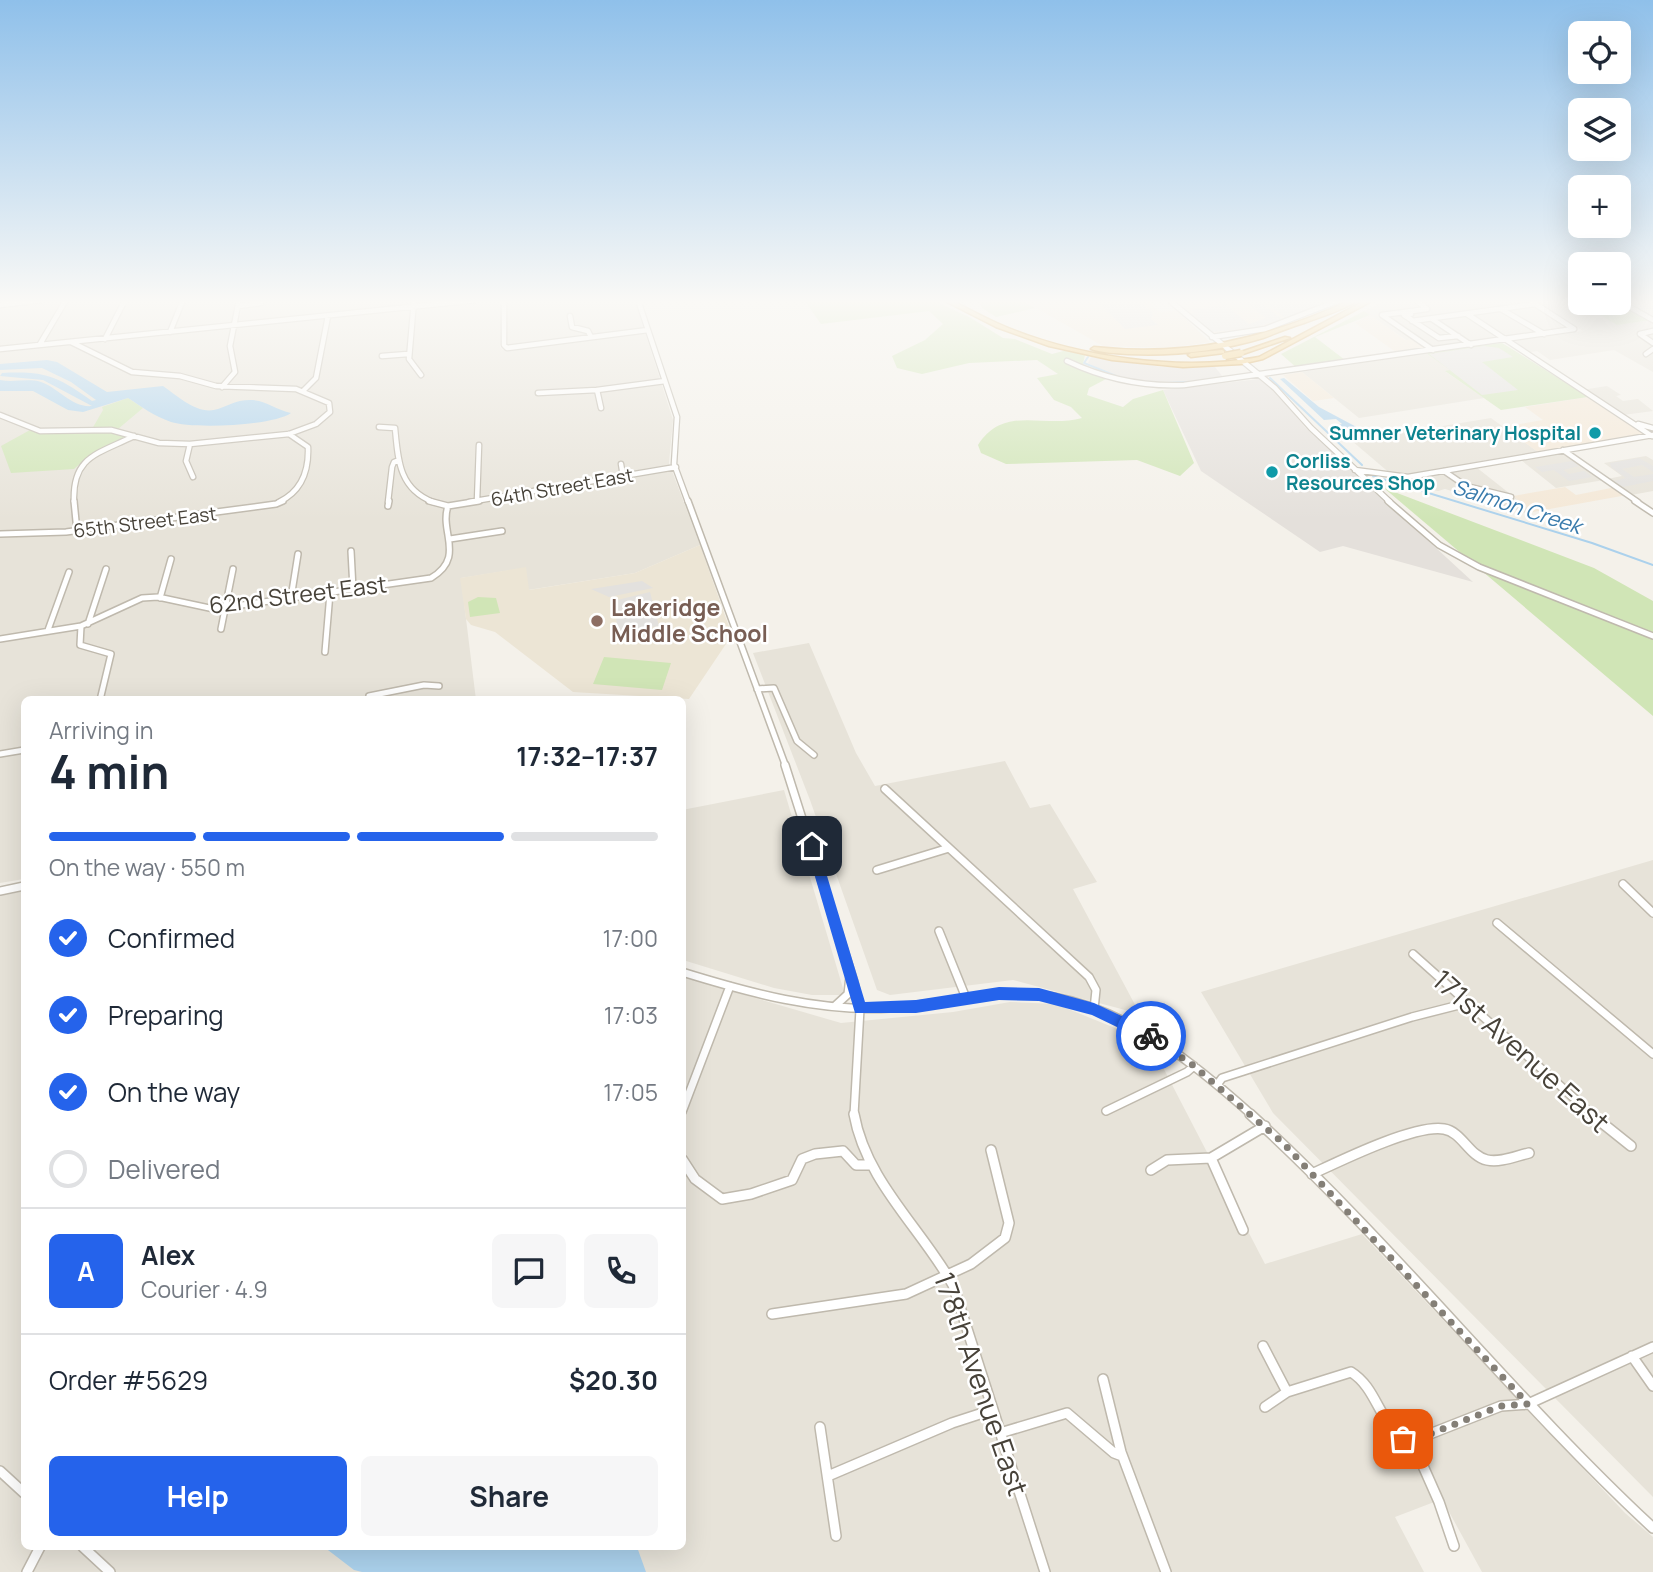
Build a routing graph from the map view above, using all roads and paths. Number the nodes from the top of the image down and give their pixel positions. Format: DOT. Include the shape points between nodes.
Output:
graph roads {
  1 [pos="153,373"];
  2 [pos="234,373"];
  3 [pos="317,373"];
  4 [pos="662,373"];
  5 [pos="1096,373"];
  6 [pos="1256,373"];
  7 [pos="1278,373"];
  8 [pos="1554,373"];
  9 [pos="1260,376"];
  10 [pos="665,381"];
  11 [pos="222,387"];
  12 [pos="597,390"];
  13 [pos="303,391"];
  14 [pos="538,393"];
  15 [pos="601,408"];
  16 [pos="0,415"];
  17 [pos="1622,417"];
  18 [pos="379,427"];
  19 [pos="1653,428"];
  20 [pos="289,435"];
  21 [pos="134,436"];
  22 [pos="1652,436"];
  23 [pos="190,444"];
  24 [pos="479,445"];
  25 [pos="1563,450"];
  26 [pos="398,460"];
  27 [pos="621,464"];
  28 [pos="676,467"];
  29 [pos="1354,470"];
  30 [pos="1444,471"];
  31 [pos="623,476"];
  32 [pos="193,477"];
  33 [pos="1511,497"];
  34 [pos="477,501"];
  35 [pos="388,506"];
  36 [pos="448,506"];
  37 [pos="1653,513"];
  38 [pos="77,531"];
  39 [pos="502,531"];
  40 [pos="0,534"];
  41 [pos="450,539"];
  42 [pos="351,551"];
  43 [pos="298,554"];
  44 [pos="171,559"];
  45 [pos="106,569"];
  46 [pos="233,569"];
  47 [pos="69,572"];
  48 [pos="353,589"];
  49 [pos="328,593"];
  50 [pos="160,597"];
  51 [pos="291,598"];
  52 [pos="225,608"];
  53 [pos="84,625"];
  54 [pos="221,629"];
  55 [pos="48,630"];
  56 [pos="1653,636"];
  57 [pos="0,639"];
  58 [pos="439,686"];
  59 [pos="406,689"];
  60 [pos="757,689"];
  61 [pos="101,696"];
  62 [pos="369,696"];
  63 [pos="407,696"];
  64 [pos="21,750"];
  65 [pos="0,754"];
  66 [pos="814,755"];
  67 [pos="885,789"];
  68 [pos="950,848"];
  69 [pos="877,870"];
  70 [pos="1623,884"];
  71 [pos="21,887"];
  72 [pos="0,891"];
  73 [pos="1653,913"];
  74 [pos="1497,923"];
  75 [pos="939,931"];
  76 [pos="1413,954"];
  77 [pos="850,967"];
  78 [pos="686,973"];
  79 [pos="730,986"];
  80 [pos="966,998"];
  81 [pos="1467,1003"];
  82 [pos="832,1007"];
  83 [pos="860,1009"];
  84 [pos="1094,1009"];
  85 [pos="1653,1054"];
  86 [pos="1194,1066"];
  87 [pos="1217,1085"];
  88 [pos="686,1102"];
  89 [pos="1106,1111"];
  90 [pos="1265,1126"];
  91 [pos="1631,1146"];
  92 [pos="991,1150"];
  93 [pos="1529,1153"];
  94 [pos="1210,1158"];
  95 [pos="871,1165"];
  96 [pos="686,1166"];
  97 [pos="1151,1170"];
  98 [pos="1312,1174"];
  99 [pos="1243,1230"];
  100 [pos="948,1275"];
  101 [pos="772,1314"];
  102 [pos="1263,1346"];
  103 [pos="1653,1347"];
  104 [pos="1632,1356"];
  105 [pos="1103,1379"];
  106 [pos="1653,1386"];
  107 [pos="1287,1392"];
  108 [pos="1528,1404"];
  109 [pos="1265,1407"];
  110 [pos="992,1409"];
  111 [pos="820,1427"];
  112 [pos="1000,1433"];
  113 [pos="1412,1441"];
  114 [pos="1122,1455"];
  115 [pos="0,1471"];
  116 [pos="828,1476"];
  117 [pos="21,1490"];
  118 [pos="1653,1528"];
  119 [pos="836,1536"];
  120 [pos="1454,1546"];
  121 [pos="38,1550"];
  122 [pos="86,1550"];
  123 [pos="27,1572"];
  124 [pos="110,1572"];
  125 [pos="1045,1572"];
  126 [pos="1166,1572"];
  1 -- 11 [label="street"];
  2 -- 11 [label="street"];
  3 -- 13 [label="street"];
  4 -- 10 [label="street"];
  5 -- 9 [label="street" via="1153,386"];
  6 -- 9 [label="street"];
  7 -- 9 [label="street"];
  8 -- 17 [label="street"];
  9 -- 29 [label="street"];
  10 -- 12 [label="street"];
  10 -- 28 [label="street" via="679,426"];
  11 -- 13 [label="street"];
  12 -- 14 [label="street"];
  12 -- 15 [label="street"];
  13 -- 20 [label="street" via="329,403 331,412"];
  16 -- 21 [label="street" via="40,431 103,430"];
  17 -- 19 [label="street"];
  17 -- 22 [label="street"];
  18 -- 26 [label="street" via="393,427"];
  20 -- 23 [label="street"];
  20 -- 38 [label="street, 65th Street East" via="309,450 302,486 289,499 264,507"];
  21 -- 23 [label="street"];
  21 -- 38 [label="street" via="75,470"];
  22 -- 25 [label="street"];
  23 -- 32 [label="street" via="186,461"];
  24 -- 34 [label="street"];
  25 -- 30 [label="street"];
  25 -- 37 [label="street"];
  26 -- 35 [label="street" via="392,467"];
  26 -- 36 [label="street" via="411,492"];
  27 -- 31 [label="street"];
  28 -- 31 [label="street, 64th Street East"];
  28 -- 60 [label="street, 178th Avenue East"];
  29 -- 30 [label="street" via="1404,477"];
  29 -- 56 [label="street" via="1423,532 1458,556"];
  30 -- 33 [label="street" via="1466,486"];
  31 -- 34 [label="street, 64th Street East"];
  34 -- 36 [label="street, 64th Street East"];
  36 -- 41 [label="street"];
  38 -- 40 [label="street, 65th Street East"];
  39 -- 41 [label="street"];
  41 -- 48 [label="street, 62nd Street East" via="448,561 437,575"];
  42 -- 48 [label="street"];
  43 -- 51 [label="street"];
  44 -- 50 [label="street"];
  45 -- 53 [label="street"];
  46 -- 52 [label="street"];
  47 -- 55 [label="street"];
  48 -- 49 [label="street, 62nd Street East"];
  49 -- 49 [label="street" via="325,652"];
  49 -- 51 [label="street, 62nd Street East"];
  50 -- 52 [label="street, 62nd Street East" via="189,606"];
  50 -- 53 [label="street, 62nd Street East" via="132,601"];
  51 -- 52 [label="street, 62nd Street East"];
  52 -- 54 [label="street"];
  53 -- 55 [label="street, 62nd Street East"];
  53 -- 61 [label="street" via="80,645 111,654"];
  55 -- 57 [label="street, 62nd Street East"];
  58 -- 59 [label="street"];
  59 -- 62 [label="street"];
  59 -- 63 [label="street"];
  60 -- 66 [label="street" via="776,691 797,741"];
  60 -- 77 [label="street, 178th Avenue East"];
  64 -- 65 [label="street"];
  67 -- 68 [label="street"];
  68 -- 69 [label="street"];
  68 -- 84 [label="street" via="1088,976 1096,990"];
  70 -- 73 [label="street"];
  71 -- 72 [label="street"];
  74 -- 85 [label="street"];
  75 -- 80 [label="street"];
  76 -- 81 [label="street, 171st Avenue East"];
  77 -- 82 [label="street" via="850,994"];
  77 -- 83 [label="street, 178th Avenue East"];
  78 -- 79 [label="street"];
  79 -- 82 [label="street"];
  79 -- 88 [label="street"];
  80 -- 83 [label="street"];
  80 -- 84 [label="street" via="1039,995"];
  81 -- 87 [label="street" via="1290,1055 1222,1078"];
  81 -- 91 [label="street, 171st Avenue East" via="1608,1131"];
  82 -- 83 [label="street"];
  83 -- 95 [label="street, 178th Avenue East" via="853,1109 858,1136"];
  84 -- 86 [label="street" via="1145,1033"];
  86 -- 87 [label="street"];
  86 -- 89 [label="street"];
  87 -- 90 [label="street"];
  90 -- 94 [label="street"];
  90 -- 98 [label="street"];
  92 -- 100 [label="street" via="1009,1223 1005,1238"];
  93 -- 98 [label="street" via="1483,1159 1454,1134 1437,1128"];
  94 -- 97 [label="street" via="1167,1160"];
  94 -- 99 [label="street"];
  95 -- 96 [label="street" via="856,1165 843,1152 815,1154 802,1159 792,1180 722,1199 695,1179"];
  95 -- 100 [label="street, 178th Avenue East"];
  98 -- 108 [label="street"];
  100 -- 101 [label="street" via="889,1298"];
  100 -- 110 [label="street, 178th Avenue East"];
  102 -- 107 [label="street"];
  103 -- 104 [label="street"];
  104 -- 106 [label="street"];
  104 -- 108 [label="street"];
  105 -- 114 [label="street"];
  107 -- 109 [label="street"];
  107 -- 113 [label="street" via="1351,1371 1362,1378 1391,1430"];
  108 -- 113 [label="street" via="1501,1406"];
  108 -- 118 [label="street"];
  110 -- 112 [label="street, 178th Avenue East"];
  110 -- 116 [label="street"];
  111 -- 116 [label="street"];
  112 -- 114 [label="street" via="1066,1413"];
  112 -- 125 [label="street, 178th Avenue East"];
  113 -- 120 [label="street"];
  114 -- 126 [label="street"];
  115 -- 117 [label="street"];
  116 -- 119 [label="street"];
  121 -- 123 [label="street"];
  122 -- 124 [label="street"];
}
